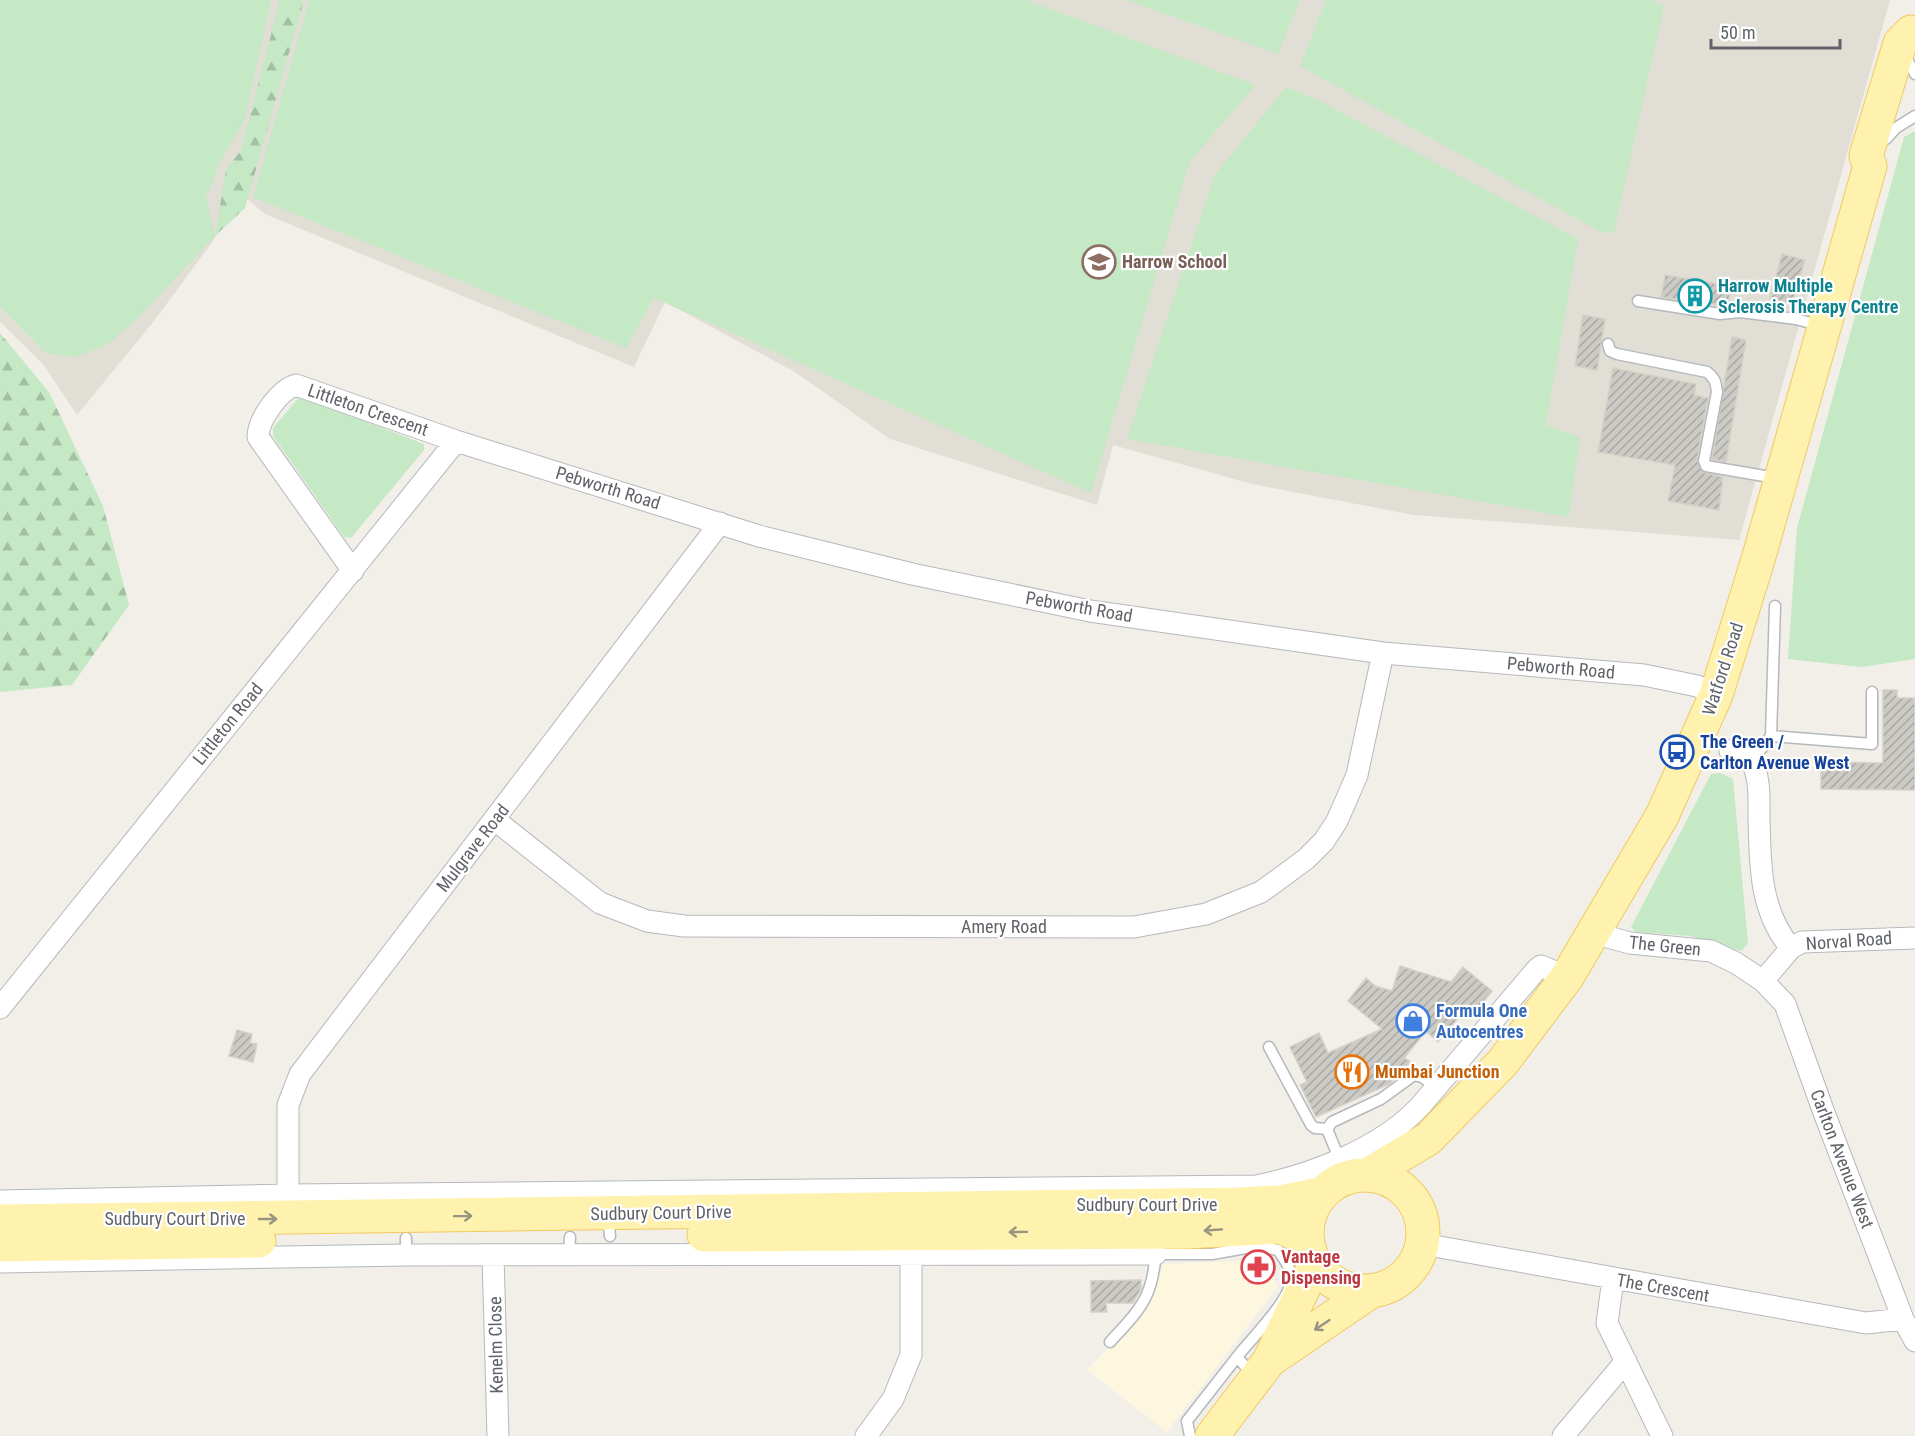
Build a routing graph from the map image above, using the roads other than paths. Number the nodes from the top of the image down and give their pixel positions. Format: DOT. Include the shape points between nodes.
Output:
graph roads {
  1 [pos="1912,46"];
  2 [pos="1915,116"];
  3 [pos="1878,152"];
  4 [pos="1638,301"];
  5 [pos="1825,327"];
  6 [pos="1608,344"];
  7 [pos="456,441"];
  8 [pos="1781,478"];
  9 [pos="720,523"];
  10 [pos="353,571"];
  11 [pos="1775,606"];
  12 [pos="1383,653"];
  13 [pos="1872,692"];
  14 [pos="1716,695"];
  15 [pos="1771,736"];
  16 [pos="1730,751"];
  17 [pos="1752,761"];
  18 [pos="495,820"];
  19 [pos="1597,929"];
  20 [pos="1915,938"];
  21 [pos="1791,948"];
  22 [pos="1567,977"];
  23 [pos="1763,981"];
  24 [pos="0,1008"];
  25 [pos="1269,1047"];
  26 [pos="1437,1088"];
  27 [pos="1432,1122"];
  28 [pos="1327,1129"];
  29 [pos="1339,1158"];
  30 [pos="1367,1175"];
  31 [pos="1235,1193"];
  32 [pos="1321,1194"];
  33 [pos="288,1196"];
  34 [pos="1412,1198"];
  35 [pos="0,1201"];
  36 [pos="353,1207"];
  37 [pos="1088,1218"];
  38 [pos="0,1221"];
  39 [pos="609,1225"];
  40 [pos="71,1232"];
  41 [pos="826,1243"];
  42 [pos="1157,1243"];
  43 [pos="1423,1244"];
  44 [pos="0,1245"];
  45 [pos="570,1246"];
  46 [pos="406,1247"];
  47 [pos="911,1252"];
  48 [pos="106,1253"];
  49 [pos="1311,1254"];
  50 [pos="493,1255"];
  51 [pos="0,1262"];
  52 [pos="1613,1279"];
  53 [pos="1370,1292"];
  54 [pos="1903,1319"];
  55 [pos="1915,1341"];
  56 [pos="1110,1342"];
  57 [pos="1626,1361"];
  58 [pos="1254,1365"];
  59 [pos="498,1436"];
  60 [pos="866,1436"];
  61 [pos="1190,1436"];
  62 [pos="1212,1436"];
  63 [pos="1563,1436"];
  64 [pos="1662,1436"];
  1 -- 3 [label="main road, Watford Road" via="1900,43 1866,156"];
  2 -- 3 [label="lane" via="1896,128"];
  3 -- 5 [label="main road, Watford Road"];
  4 -- 5 [label="lane" via="1720,314 1740,312 1796,319"];
  5 -- 8 [label="main road, Watford Road"];
  6 -- 8 [label="lane" via="1610,351 1617,354 1711,375 1717,392 1706,466"];
  7 -- 9 [label="street, Pebworth Road"];
  7 -- 10 [label="street, Littleton Road"];
  7 -- 10 [label="street, Littleton Crescent" via="296,385 287,388 258,426 258,437"];
  8 -- 14 [label="main road, Watford Road"];
  9 -- 12 [label="street, Pebworth Road" via="912,574 1090,610"];
  9 -- 18 [label="street, Mulgrave Road"];
  10 -- 24 [label="street, Littleton Road"];
  11 -- 15 [label="lane"];
  12 -- 14 [label="street, Pebworth Road" via="1644,675 1697,686"];
  12 -- 18 [label="street, Amery Road" via="1357,775 1324,841 1261,892 1206,914 1134,927 684,926 647,921 600,903"];
  13 -- 15 [label="lane" via="1872,744"];
  14 -- 19 [label="main road, Watford Road" via="1662,816"];
  15 -- 17 [label="lane"];
  16 -- 17 [label="street"];
  17 -- 21 [label="street" via="1759,777 1760,868 1770,916"];
  18 -- 33 [label="street, Mulgrave Road" via="300,1074 288,1105"];
  19 -- 22 [label="main road, Watford Road"];
  19 -- 23 [label="street, The Green" via="1622,941 1711,951"];
  20 -- 21 [label="street, Norval Road" via="1802,942"];
  21 -- 23 [label="street, Norval Road"];
  22 -- 26 [label="street" via="1541,966 1537,969"];
  22 -- 27 [label="main road, Watford Road" via="1503,1062"];
  23 -- 54 [label="street, Carlton Avenue West" via="1785,1004"];
  25 -- 28 [label="lane" via="1311,1125"];
  26 -- 27 [label="street"];
  26 -- 28 [label="lane" via="1414,1075 1381,1099 1332,1122"];
  27 -- 29 [label="street" via="1406,1122 1382,1140"];
  27 -- 30 [label="main road, Watford Road"];
  27 -- 34 [label="main road, Watford Road" via="1415,1168"];
  28 -- 29 [label="lane"];
  29 -- 31 [label="street"];
  30 -- 32 [label="main road" via="1350,1176"];
  30 -- 34 [label="main road" via="1390,1180"];
  31 -- 32 [label="main road, Sudbury Court Drive" via="1280,1202"];
  31 -- 36 [label="street, Sudbury Court Drive"];
  31 -- 37 [label="main road, Sudbury Court Drive"];
  32 -- 49 [label="main road" via="1307,1222"];
  33 -- 35 [label="street, Sudbury Court Drive"];
  33 -- 36 [label="street, Sudbury Court Drive"];
  34 -- 43 [label="main road" via="1422,1221"];
  36 -- 39 [label="main road, Sudbury Court Drive, one-way"];
  40 -- 36 [label="main road, Sudbury Court Drive, one-way"];
  37 -- 39 [label="main road, Sudbury Court Drive"];
  37 -- 41 [label="main road, Sudbury Court Drive, one-way"];
  37 -- 42 [label="main road, Sudbury Court Drive"];
  38 -- 40 [label="main road, Sudbury Court Drive"];
  39 -- 41 [label="main road, Sudbury Court Drive"];
  39 -- 45 [label="main road, Sudbury Court Drive"];
  40 -- 44 [label="main road, Sudbury Court Drive"];
  40 -- 48 [label="main road, Sudbury Court Drive"];
  41 -- 45 [label="street, Sudbury Court Drive"];
  41 -- 47 [label="street, Sudbury Court Drive"];
  42 -- 47 [label="street, Sudbury Court Drive"];
  49 -- 42 [label="main road, Sudbury Court Drive, one-way" via="1296,1234 1281,1227"];
  42 -- 56 [label="lane" via="1154,1276 1145,1303"];
  42 -- 58 [label="lane" via="1212,1254 1257,1246 1278,1251 1285,1259 1291,1281"];
  43 -- 52 [label="street, The Crescent"];
  43 -- 53 [label="main road" via="1404,1277"];
  45 -- 46 [label="main road, Sudbury Court Drive"];
  45 -- 50 [label="street, Sudbury Court Drive"];
  46 -- 48 [label="main road, Sudbury Court Drive"];
  46 -- 50 [label="street, Sudbury Court Drive"];
  47 -- 60 [label="street" via="911,1355 893,1399"];
  48 -- 51 [label="street, Sudbury Court Drive"];
  49 -- 53 [label="main road" via="1333,1282 1349,1290"];
  49 -- 58 [label="main road"];
  50 -- 59 [label="street, Kenelm Close"];
  52 -- 54 [label="street, The Crescent" via="1866,1323"];
  52 -- 57 [label="street" via="1607,1323"];
  53 -- 58 [label="main road, one-way"];
  54 -- 55 [label="street, Carlton Avenue West"];
  57 -- 63 [label="street"];
  57 -- 64 [label="street"];
  58 -- 61 [label="lane" via="1187,1421"];
  58 -- 62 [label="main road"];
}
